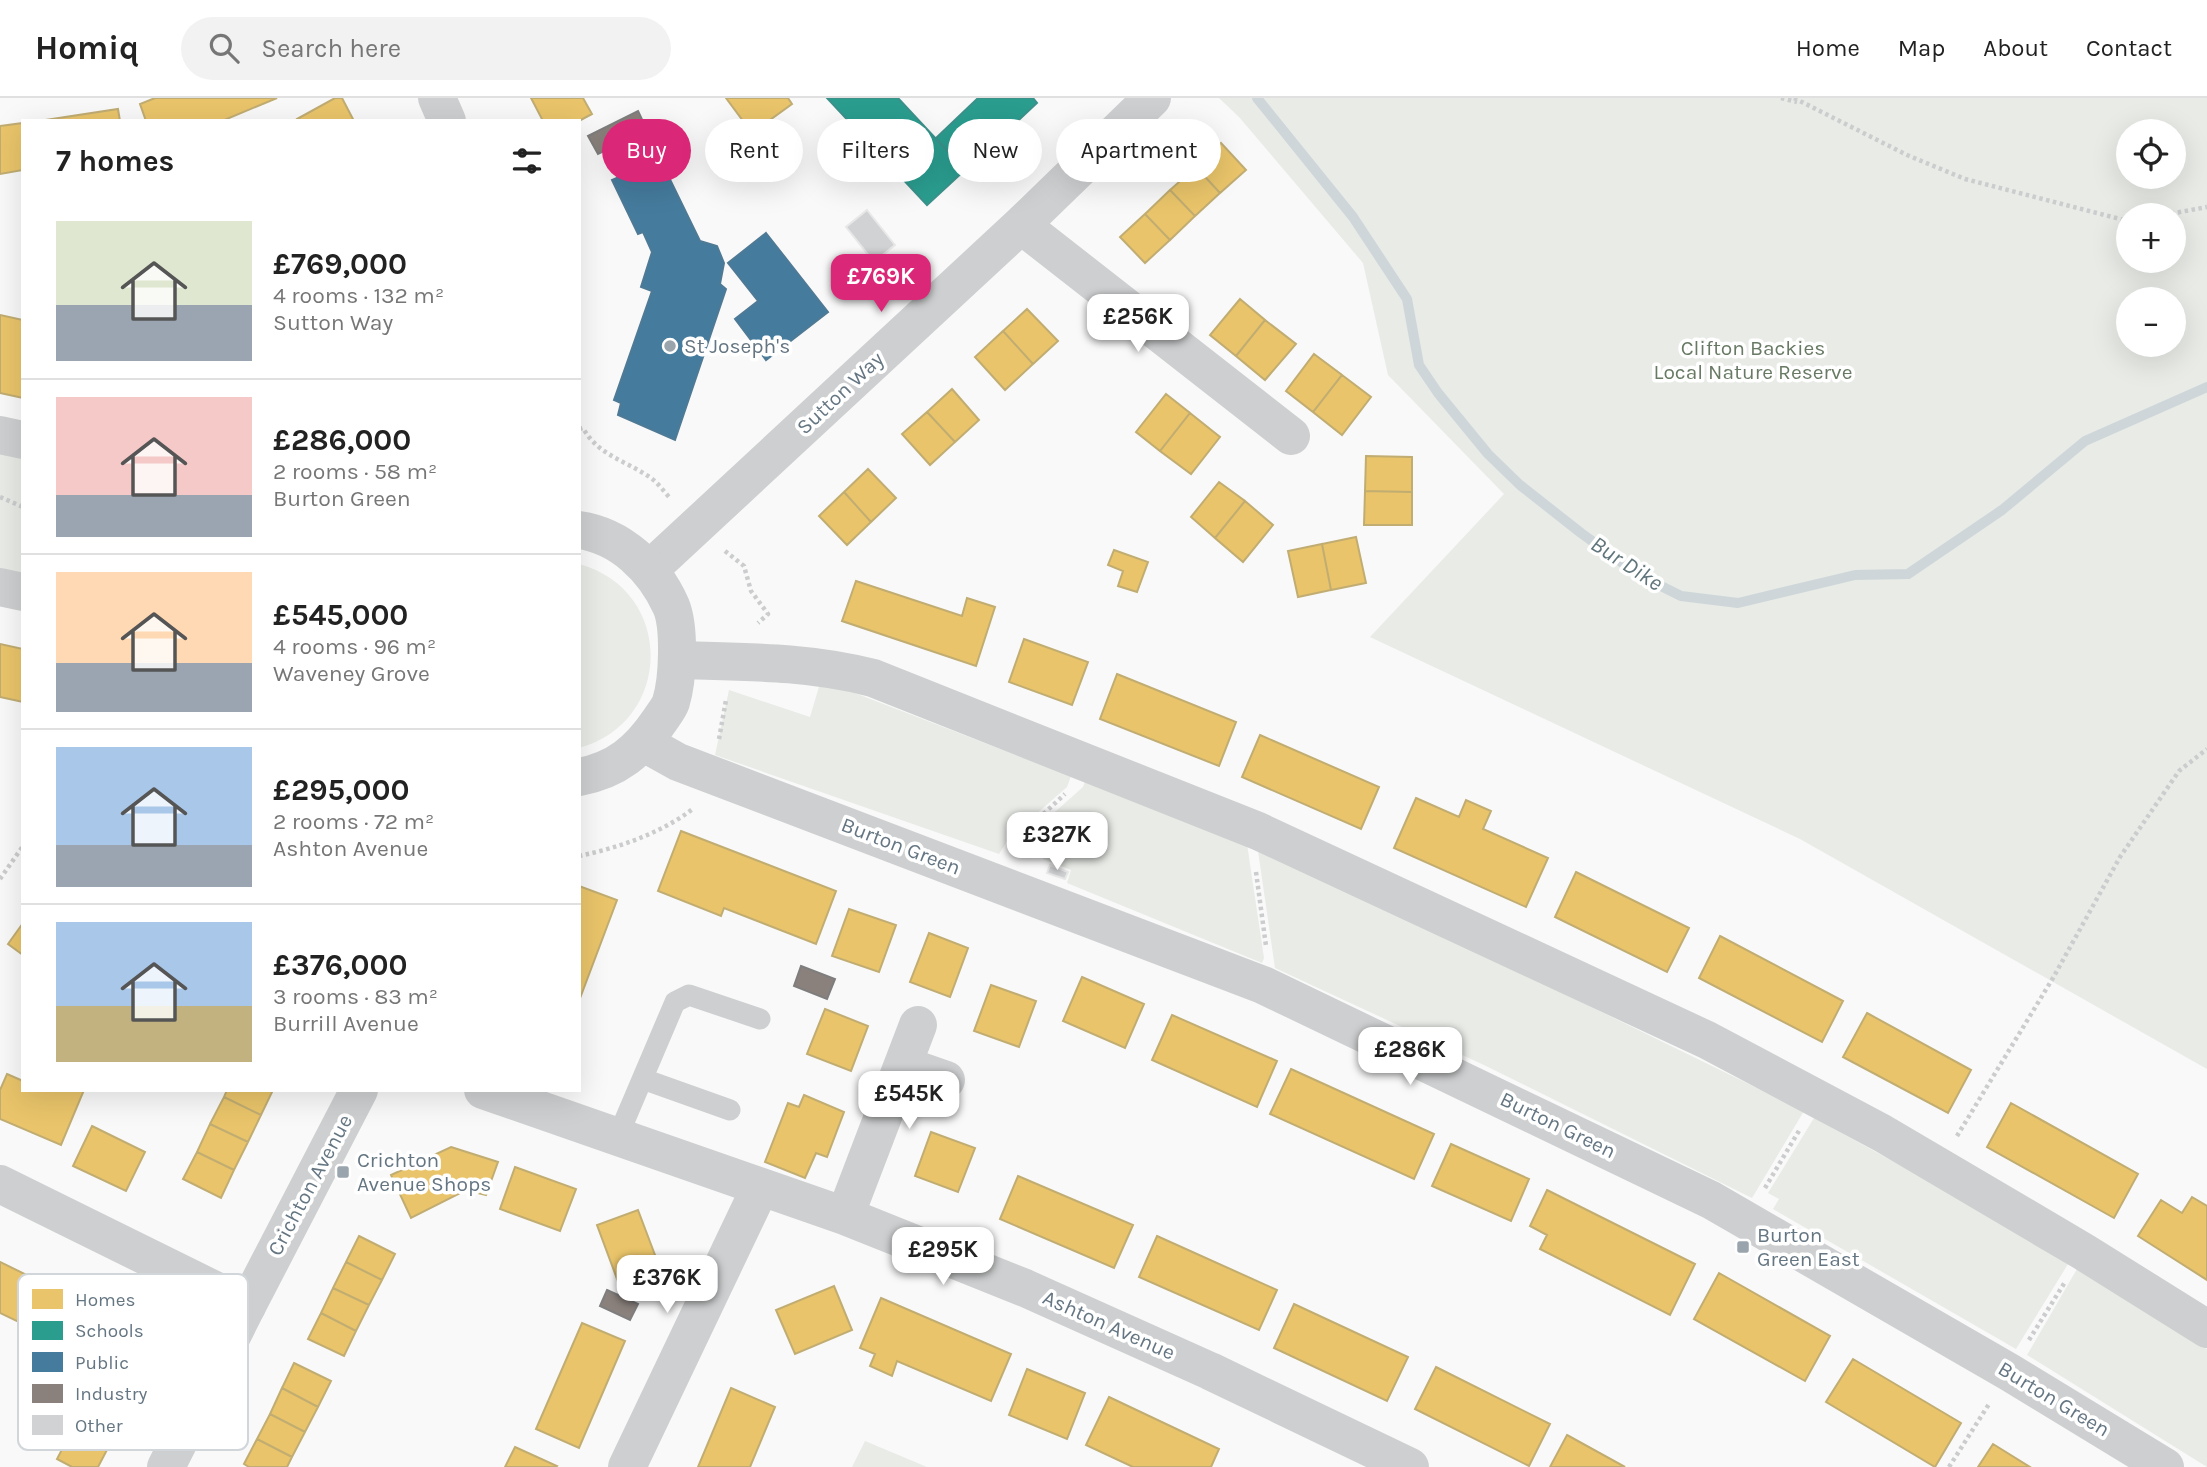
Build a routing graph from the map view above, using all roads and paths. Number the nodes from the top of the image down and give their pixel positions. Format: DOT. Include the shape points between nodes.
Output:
graph roads {
  1 [pos="437,98"];
  2 [pos="1152,98"];
  3 [pos="1781,98"];
  4 [pos="1794,98"];
  5 [pos="1802,104"];
  6 [pos="446,119"];
  7 [pos="2207,207"];
  8 [pos="2186,211"];
  9 [pos="2116,218"];
  10 [pos="1021,225"];
  11 [pos="0,435"];
  12 [pos="1291,436"];
  13 [pos="21,440"];
  14 [pos="0,497"];
  15 [pos="21,506"];
  16 [pos="581,530"];
  17 [pos="649,570"];
  18 [pos="0,587"];
  19 [pos="21,592"];
  20 [pos="678,660"];
  21 [pos="644,743"];
  22 [pos="2207,748"];
  23 [pos="1084,761"];
  24 [pos="581,777"];
  25 [pos="1258,831"];
  26 [pos="21,849"];
  27 [pos="0,879"];
  28 [pos="996,882"];
  29 [pos="1263,985"];
  30 [pos="760,1019"];
  31 [pos="918,1025"];
  32 [pos="903,1065"];
  33 [pos="643,1079"];
  34 [pos="946,1080"];
  35 [pos="358,1092"];
  36 [pos="489,1092"];
  37 [pos="1818,1098"];
  38 [pos="730,1110"];
  39 [pos="618,1136"];
  40 [pos="1939,1167"];
  41 [pos="0,1184"];
  42 [pos="760,1188"];
  43 [pos="845,1216"];
  44 [pos="1747,1219"];
  45 [pos="2084,1252"];
  46 [pos="182,1274"];
  47 [pos="248,1304"];
  48 [pos="2207,1329"];
  49 [pos="2009,1372"];
  50 [pos="175,1450"];
  51 [pos="1398,1464"];
  52 [pos="166,1467"];
  53 [pos="627,1467"];
  54 [pos="1949,1467"];
  55 [pos="2165,1467"];
  1 -- 6 [label="street"];
  2 -- 10 [label="street, Sutton Way"];
  3 -- 5 [label="path"];
  4 -- 5 [label="path"];
  5 -- 9 [label="path" via="1965,179"];
  7 -- 8 [label="path"];
  10 -- 12 [label="street"];
  10 -- 17 [label="street, Sutton Way"];
  11 -- 13 [label="street"];
  14 -- 15 [label="path"];
  16 -- 17 [label="street" via="626,549"];
  17 -- 20 [label="street" via="672,608"];
  18 -- 19 [label="street"];
  20 -- 21 [label="street" via="671,703"];
  20 -- 23 [label="street" via="836,668 873,678"];
  21 -- 24 [label="street" via="597,774"];
  21 -- 28 [label="street, Burton Green" via="678,762"];
  22 -- 40 [label="path" via="2179,771 2120,857"];
  23 -- 25 [label="street"];
  23 -- 28 [label="path" via="1076,784 1013,842"];
  25 -- 29 [label="path" via="1253,848 1268,965"];
  25 -- 37 [label="street" via="1707,1040"];
  26 -- 27 [label="path"];
  28 -- 29 [label="street, Burton Green"];
  29 -- 44 [label="street, Burton Green"];
  30 -- 33 [label="lane" via="689,995 675,1002"];
  31 -- 32 [label="street"];
  32 -- 34 [label="street"];
  32 -- 43 [label="street"];
  33 -- 38 [label="lane"];
  33 -- 39 [label="lane"];
  35 -- 47 [label="street, Crichton Avenue"];
  36 -- 39 [label="street, Ashton Avenue"];
  37 -- 40 [label="street"];
  37 -- 44 [label="path"];
  39 -- 42 [label="street, Ashton Avenue"];
  40 -- 45 [label="street"];
  41 -- 46 [label="street"];
  42 -- 43 [label="street, Ashton Avenue"];
  42 -- 53 [label="street"];
  43 -- 51 [label="street, Ashton Avenue" via="1026,1288 1210,1371"];
  44 -- 49 [label="street, Burton Green"];
  45 -- 48 [label="street"];
  45 -- 49 [label="path"];
  49 -- 54 [label="path"];
  49 -- 55 [label="street, Burton Green"];
  50 -- 52 [label="street, Crichton Avenue"];
}
